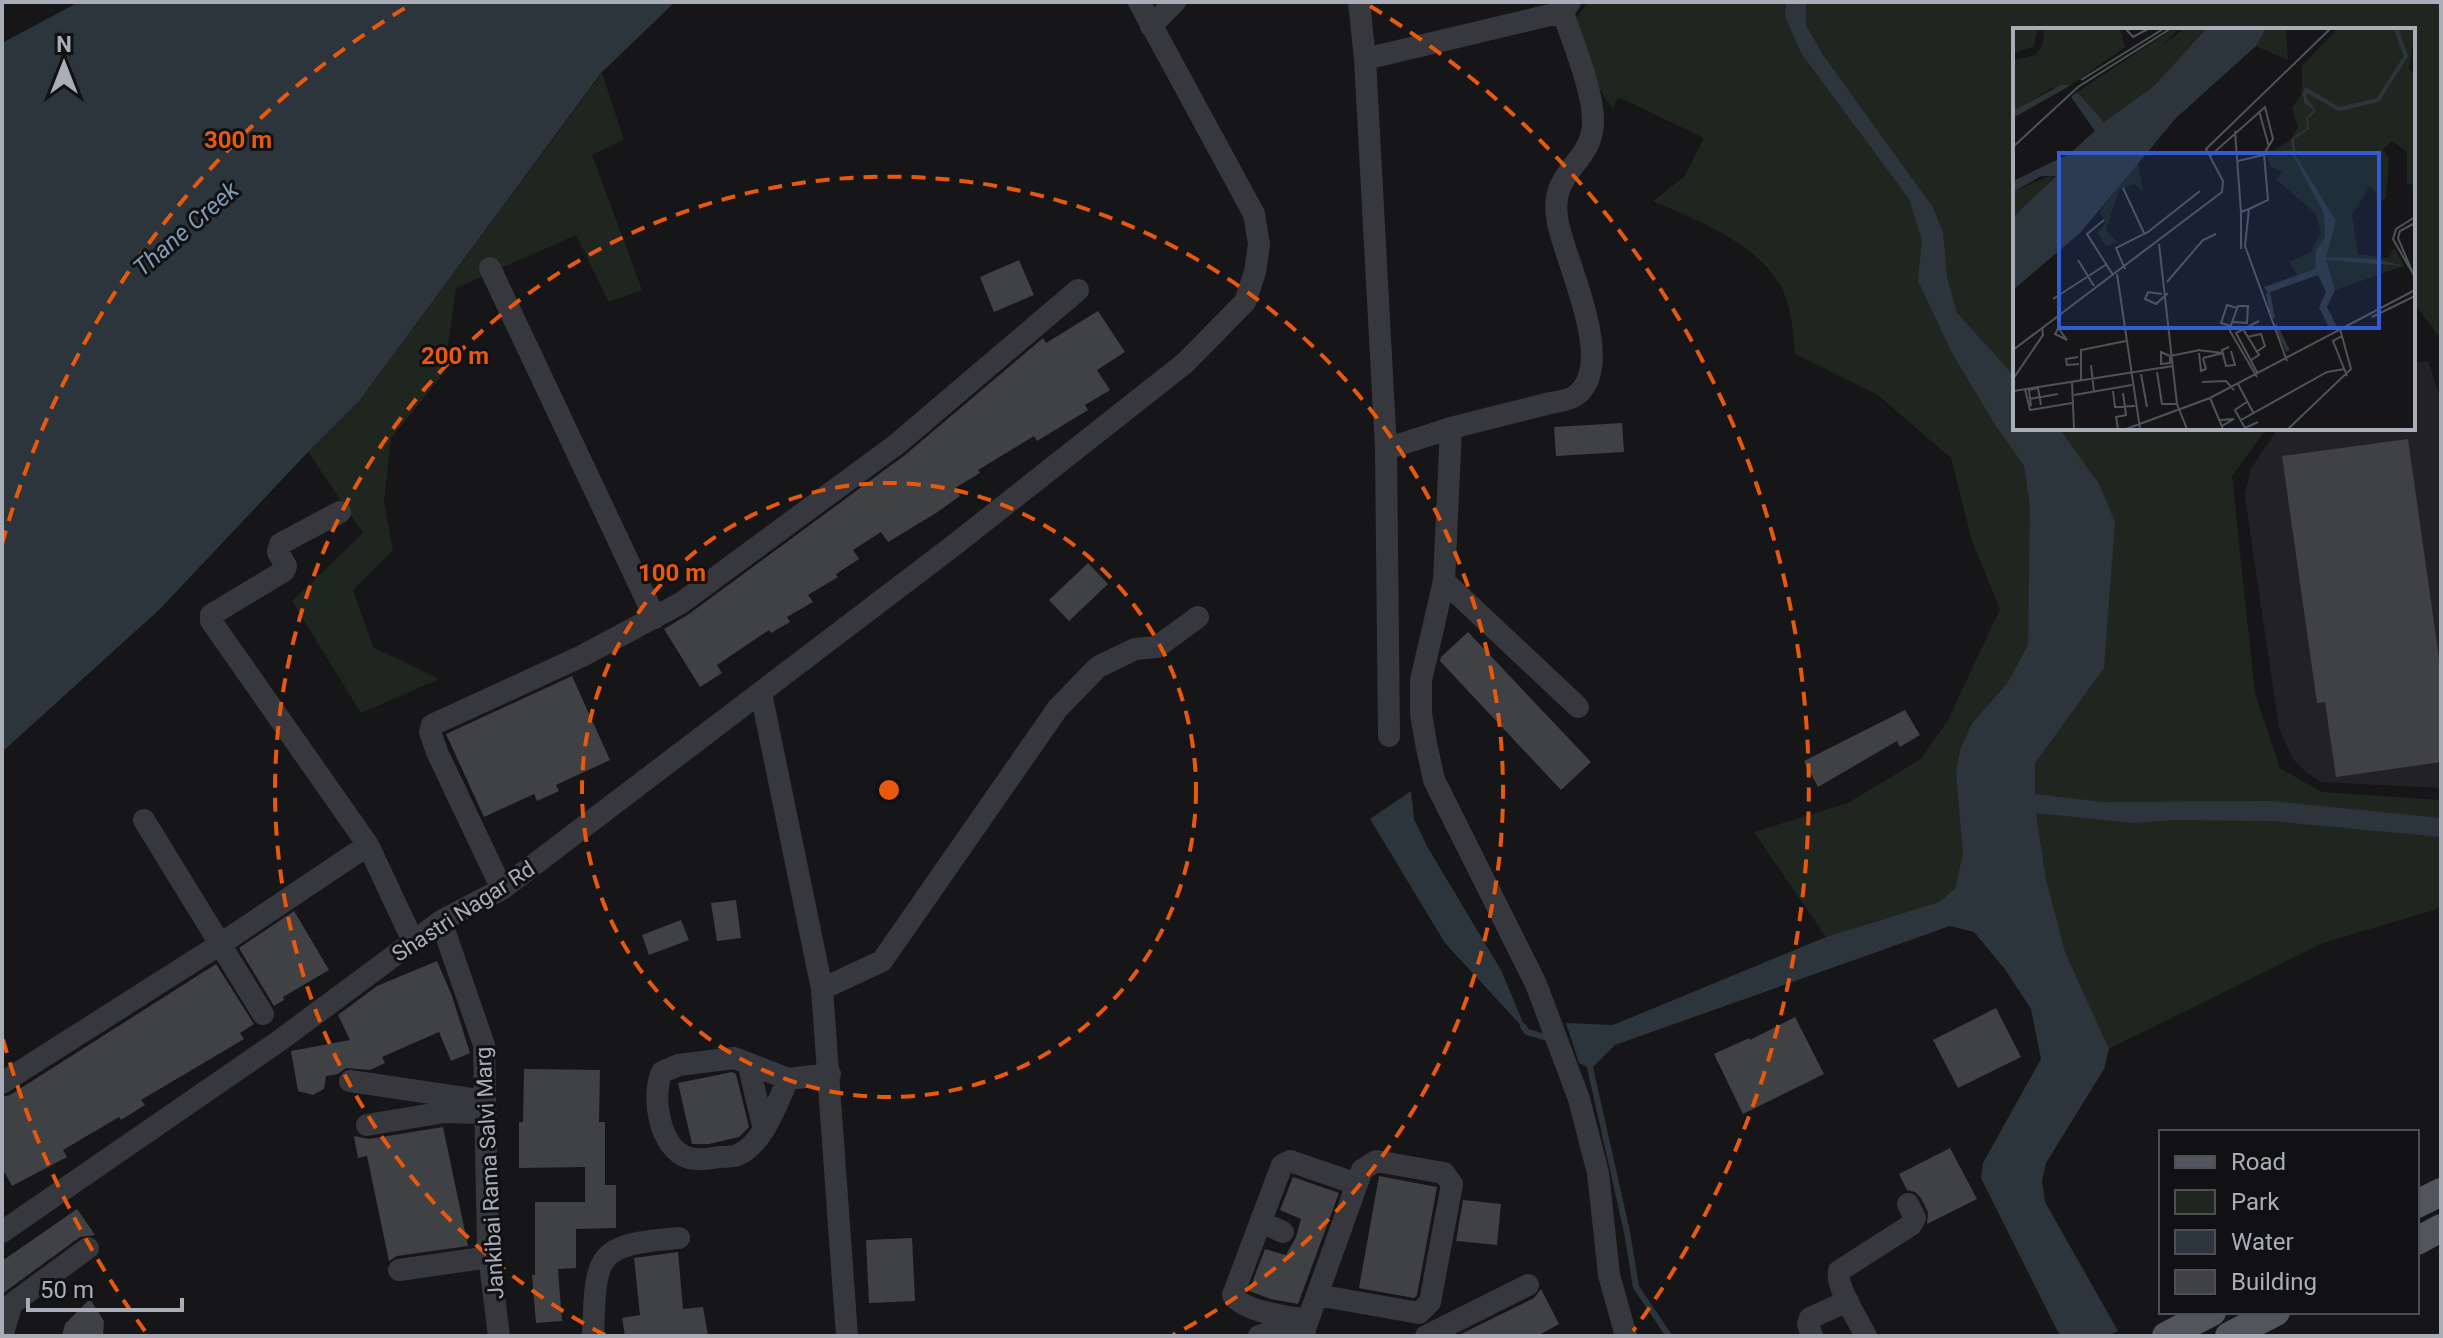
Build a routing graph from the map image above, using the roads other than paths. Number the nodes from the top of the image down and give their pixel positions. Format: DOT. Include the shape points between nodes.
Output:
graph roads {
  1 [pos="1139,2"];
  2 [pos="1175,2"];
  3 [pos="1359,2"];
  4 [pos="1567,7"];
  5 [pos="1151,26"];
  6 [pos="1365,59"];
  7 [pos="490,268"];
  8 [pos="1078,290"];
  9 [pos="1451,428"];
  10 [pos="1386,449"];
  11 [pos="340,512"];
  12 [pos="1444,581"];
  13 [pos="1198,617"];
  14 [pos="655,618"];
  15 [pos="761,693"];
  16 [pos="1578,707"];
  17 [pos="1389,736"];
  18 [pos="144,820"];
  19 [pos="368,845"];
  20 [pos="502,889"];
  21 [pos="441,921"];
  22 [pos="413,941"];
  23 [pos="222,943"];
  24 [pos="822,989"];
  25 [pos="263,1014"];
  26 [pos="748,1063"];
  27 [pos="830,1074"];
  28 [pos="788,1079"];
  29 [pos="350,1081"];
  30 [pos="2,1083"];
  31 [pos="485,1107"];
  32 [pos="367,1125"];
  33 [pos="764,1130"];
  34 [pos="1357,1184"];
  35 [pos="2441,1192"];
  36 [pos="2419,1203"];
  37 [pos="1908,1204"];
  38 [pos="1261,1222"];
  39 [pos="2441,1228"];
  40 [pos="2,1232"];
  41 [pos="1283,1232"];
  42 [pos="679,1238"];
  43 [pos="2419,1240"];
  44 [pos="88,1248"];
  45 [pos="490,1257"];
  46 [pos="399,1270"];
  47 [pos="1528,1285"];
  48 [pos="1317,1295"];
  49 [pos="1848,1301"];
  50 [pos="6,1306"];
  51 [pos="2208,1314"];
  52 [pos="2272,1314"];
  53 [pos="1306,1329"];
  54 [pos="2,1336"];
  55 [pos="499,1336"];
  56 [pos="593,1336"];
  57 [pos="847,1336"];
  58 [pos="1259,1336"];
  59 [pos="1426,1336"];
  60 [pos="1626,1336"];
  61 [pos="1812,1336"];
  62 [pos="1866,1336"];
  63 [pos="2166,1336"];
  64 [pos="2229,1336"];
  1 -- 5 [label="street, Shastri Nagar Rd"];
  2 -- 5 [label="street"];
  3 -- 6 [label="street"];
  4 -- 6 [label="street"];
  4 -- 9 [label="street" via="1593,125 1587,146 1557,188 1555,209 1589,327 1594,356 1589,378 1575,397"];
  5 -- 15 [label="street, Shastri Nagar Rd" via="1254,214 1259,244 1245,302 1185,363"];
  6 -- 10 [label="street"];
  7 -- 14 [label="street"];
  8 -- 14 [label="street" via="897,444"];
  9 -- 10 [label="street"];
  9 -- 12 [label="street"];
  10 -- 17 [label="street"];
  11 -- 19 [label="street" via="280,544 284,571 211,615 211,621"];
  12 -- 16 [label="street"];
  12 -- 60 [label="street" via="1421,680 1421,714 1434,780 1536,984 1579,1099 1598,1173 1609,1275"];
  13 -- 24 [label="street" via="1157,647 1135,649 1098,667 1058,708 882,961"];
  14 -- 20 [label="street" via="431,728 437,752"];
  15 -- 20 [label="street, Shastri Nagar Rd"];
  15 -- 24 [label="street"];
  18 -- 23 [label="street"];
  19 -- 22 [label="street"];
  19 -- 23 [label="street"];
  20 -- 21 [label="street, Shastri Nagar Rd"];
  21 -- 22 [label="street, Shastri Nagar Rd"];
  21 -- 31 [label="street, Jankibai Rama Salvi Marg" via="484,1045"];
  22 -- 40 [label="street, Shastri Nagar Rd" via="279,1041"];
  23 -- 25 [label="street"];
  23 -- 30 [label="street"];
  24 -- 27 [label="street"];
  26 -- 28 [label="street"];
  26 -- 33 [label="street"];
  26 -- 33 [label="street" via="734,1058 662,1072 657,1082 658,1119 672,1146 687,1157 738,1155"];
  27 -- 28 [label="street"];
  27 -- 57 [label="street"];
  28 -- 33 [label="street"];
  29 -- 31 [label="street"];
  31 -- 32 [label="street"];
  31 -- 45 [label="street, Jankibai Rama Salvi Marg"];
  34 -- 38 [label="street" via="1290,1161 1282,1165"];
  34 -- 48 [label="street"];
  34 -- 48 [label="street" via="1362,1170 1376,1161 1444,1173 1452,1184 1430,1302 1419,1313"];
  35 -- 36 [label="main road"];
  37 -- 49 [label="street" via="1915,1218 1911,1225 1839,1271"];
  38 -- 41 [label="street"];
  38 -- 53 [label="street" via="1233,1295"];
  39 -- 43 [label="main road"];
  42 -- 56 [label="street" via="636,1241 607,1256 595,1283"];
  44 -- 50 [label="street"];
  45 -- 46 [label="street"];
  45 -- 55 [label="street, Jankibai Rama Salvi Marg"];
  47 -- 59 [label="street"];
  48 -- 53 [label="street"];
  49 -- 61 [label="street" via="1810,1318"];
  49 -- 62 [label="street"];
  50 -- 54 [label="street"];
  51 -- 63 [label="main road"];
  52 -- 64 [label="main road"];
  53 -- 58 [label="street"];
}
